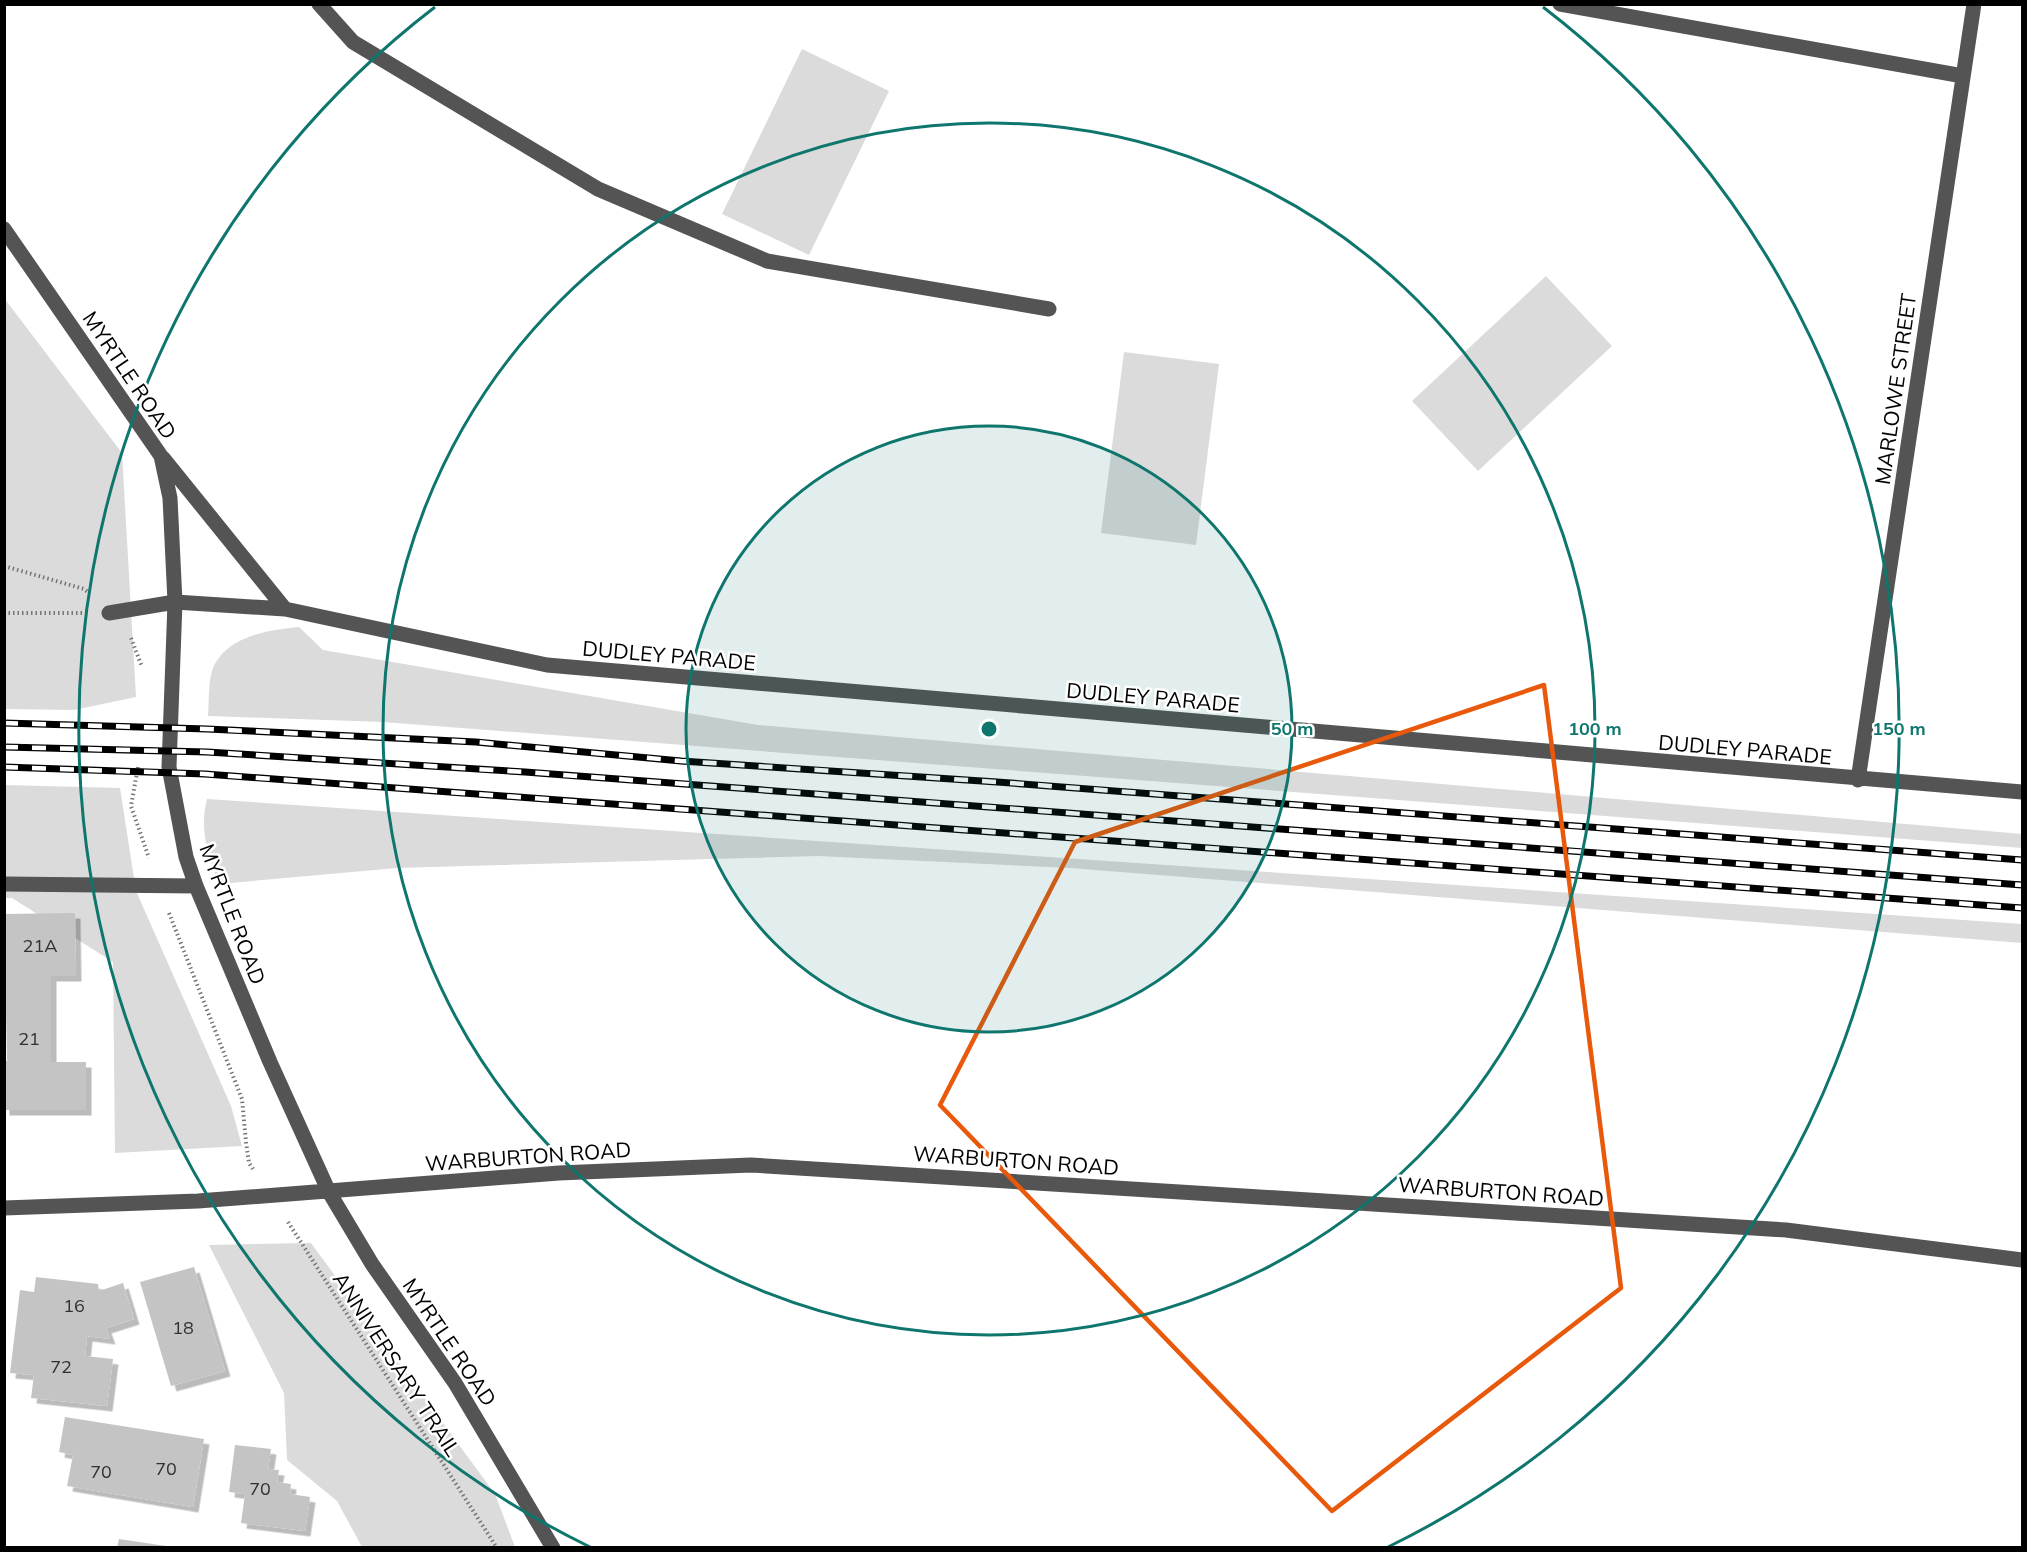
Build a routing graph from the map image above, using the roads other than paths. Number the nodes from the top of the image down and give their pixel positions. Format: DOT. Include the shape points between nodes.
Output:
graph roads {
  1 [pos="319,4"];
  2 [pos="1560,4"];
  3 [pos="1974,4"];
  4 [pos="1963,76"];
  5 [pos="4,229"];
  6 [pos="1048,309"];
  7 [pos="161,456"];
  8 [pos="175,602"];
  9 [pos="285,609"];
  10 [pos="109,614"];
  11 [pos="1858,780"];
  12 [pos="2022,792"];
  13 [pos="4,884"];
  14 [pos="196,886"];
  15 [pos="329,1192"];
  16 [pos="4,1208"];
  17 [pos="2022,1260"];
  18 [pos="553,1548"];
  1 -- 6 [label="street" via="353,42 598,189 767,261"];
  2 -- 4 [label="street"];
  3 -- 4 [label="street, MARLOWE STREET"];
  4 -- 11 [label="street, MARLOWE STREET"];
  5 -- 7 [label="street, MYRTLE ROAD"];
  7 -- 8 [label="street, MYRTLE ROAD" via="170,498"];
  7 -- 9 [label="street"];
  8 -- 9 [label="street, DUDLEY PARADE"];
  8 -- 10 [label="street, DUDLEY PARADE"];
  8 -- 14 [label="street, MYRTLE ROAD" via="169,767 186,857"];
  9 -- 11 [label="street, DUDLEY PARADE" via="547,665"];
  11 -- 12 [label="street, DUDLEY PARADE"];
  13 -- 14 [label="street"];
  14 -- 15 [label="street, MYRTLE ROAD"];
  15 -- 16 [label="street, WARBURTON ROAD"];
  15 -- 17 [label="street, WARBURTON ROAD" via="559,1173 751,1165 1786,1230"];
  15 -- 18 [label="street, MYRTLE ROAD" via="372,1264 455,1383"];
}
